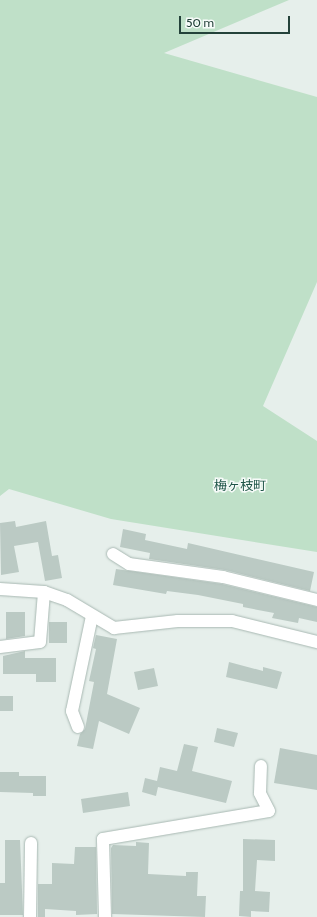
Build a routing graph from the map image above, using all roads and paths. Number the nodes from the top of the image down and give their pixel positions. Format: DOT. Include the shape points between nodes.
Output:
graph roads {
  1 [pos="114,554"];
  2 [pos="0,589"];
  3 [pos="44,592"];
  4 [pos="317,600"];
  5 [pos="92,616"];
  6 [pos="317,642"];
  7 [pos="0,647"];
  8 [pos="78,727"];
  9 [pos="261,766"];
  10 [pos="31,843"];
  11 [pos="30,917"];
  12 [pos="105,917"];
  1 -- 4 [label="street" via="129,564 223,577"];
  2 -- 3 [label="street"];
  3 -- 5 [label="street" via="66,600"];
  3 -- 7 [label="street" via="40,642"];
  5 -- 6 [label="street" via="114,628 178,621 232,621"];
  5 -- 8 [label="street" via="72,711"];
  9 -- 12 [label="street" via="260,793 269,811 103,839"];
  10 -- 11 [label="street"];
}
